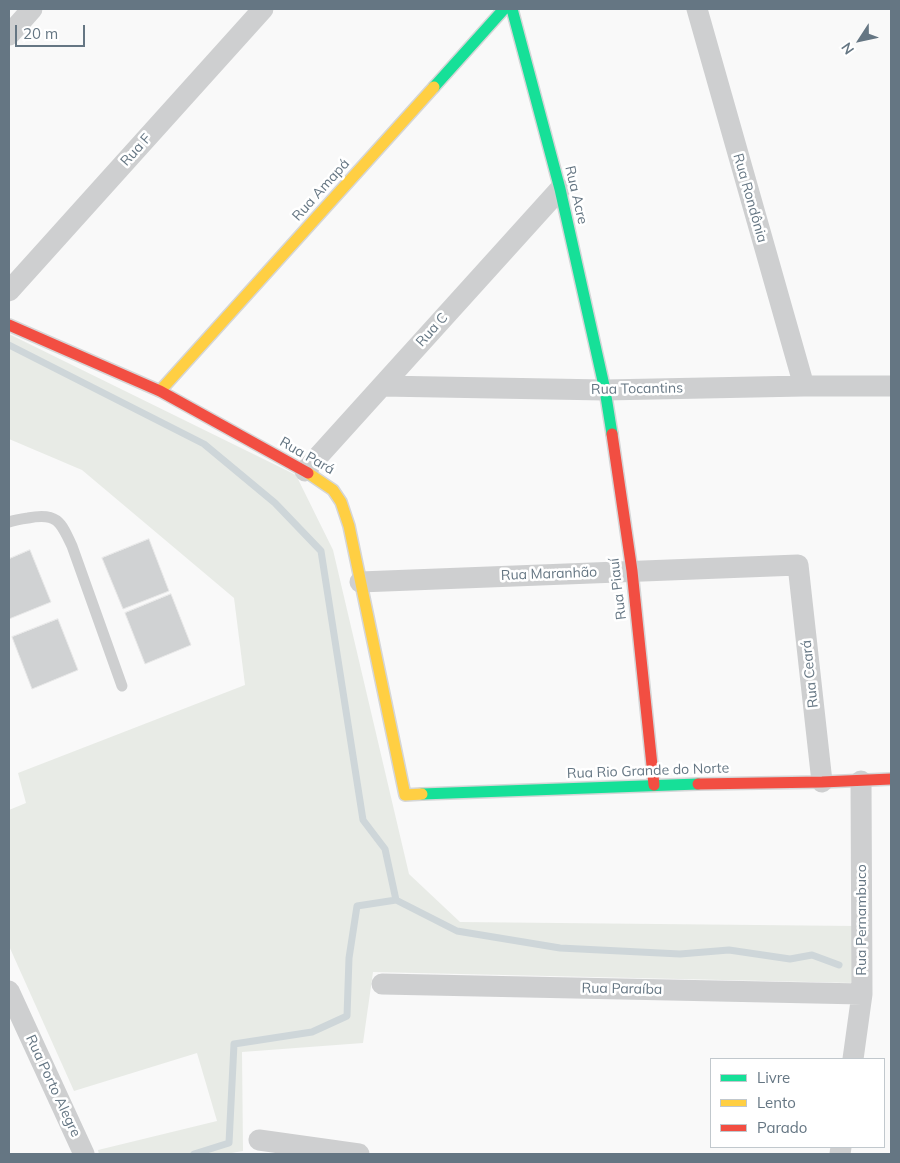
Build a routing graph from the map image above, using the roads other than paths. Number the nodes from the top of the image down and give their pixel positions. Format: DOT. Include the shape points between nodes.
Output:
graph roads {
  1 [pos="32,9"];
  2 [pos="263,9"];
  3 [pos="504,9"];
  4 [pos="512,9"];
  5 [pos="697,9"];
  6 [pos="9,35"];
  7 [pos="560,189"];
  8 [pos="9,292"];
  9 [pos="9,325"];
  10 [pos="382,386"];
  11 [pos="804,386"];
  12 [pos="891,386"];
  13 [pos="605,390"];
  14 [pos="160,391"];
  15 [pos="305,471"];
  16 [pos="9,522"];
  17 [pos="798,565"];
  18 [pos="632,571"];
  19 [pos="360,582"];
  20 [pos="122,686"];
  21 [pos="891,779"];
  22 [pos="861,781"];
  23 [pos="822,782"];
  24 [pos="654,785"];
  25 [pos="405,795"];
  26 [pos="382,984"];
  27 [pos="9,991"];
  28 [pos="862,994"];
  29 [pos="853,1058"];
  30 [pos="258,1140"];
  31 [pos="84,1154"];
  32 [pos="359,1154"];
  1 -- 6 [label="street"];
  2 -- 8 [label="street, Rua F"];
  3 -- 14 [label="street, Rua Amapá"];
  4 -- 7 [label="street, Rua Acre"];
  5 -- 11 [label="street, Rua Rondônia"];
  7 -- 10 [label="street, Rua C"];
  7 -- 13 [label="street, Rua Acre"];
  9 -- 14 [label="street, Rua Pará"];
  10 -- 13 [label="street, Rua Tocantins"];
  10 -- 15 [label="street, Rua C"];
  11 -- 12 [label="street, Rua Tocantins"];
  11 -- 13 [label="street, Rua Tocantins"];
  13 -- 18 [label="street, Rua Piauí"];
  14 -- 15 [label="street, Rua Pará"];
  15 -- 19 [label="street, Rua Pará" via="333,490 341,502"];
  16 -- 20 [label="lane" via="48,516 57,520 65,530"];
  17 -- 18 [label="street, Rua Maranhão"];
  17 -- 23 [label="street, Rua Ceará"];
  18 -- 19 [label="street, Rua Maranhão"];
  18 -- 24 [label="street, Rua Piauí"];
  19 -- 25 [label="street, Rua Pará"];
  21 -- 22 [label="street, Rua Rio Grande do Norte"];
  22 -- 23 [label="street, Rua Rio Grande do Norte"];
  22 -- 28 [label="street, Rua Pernambuco"];
  23 -- 24 [label="street, Rua Rio Grande do Norte"];
  24 -- 25 [label="street, Rua Rio Grande do Norte"];
  26 -- 28 [label="street, Rua Paraíba"];
  27 -- 31 [label="street, Rua Porto Alegre"];
  28 -- 29 [label="street, Rua Pernambuco"];
  30 -- 32 [label="street"];
}
